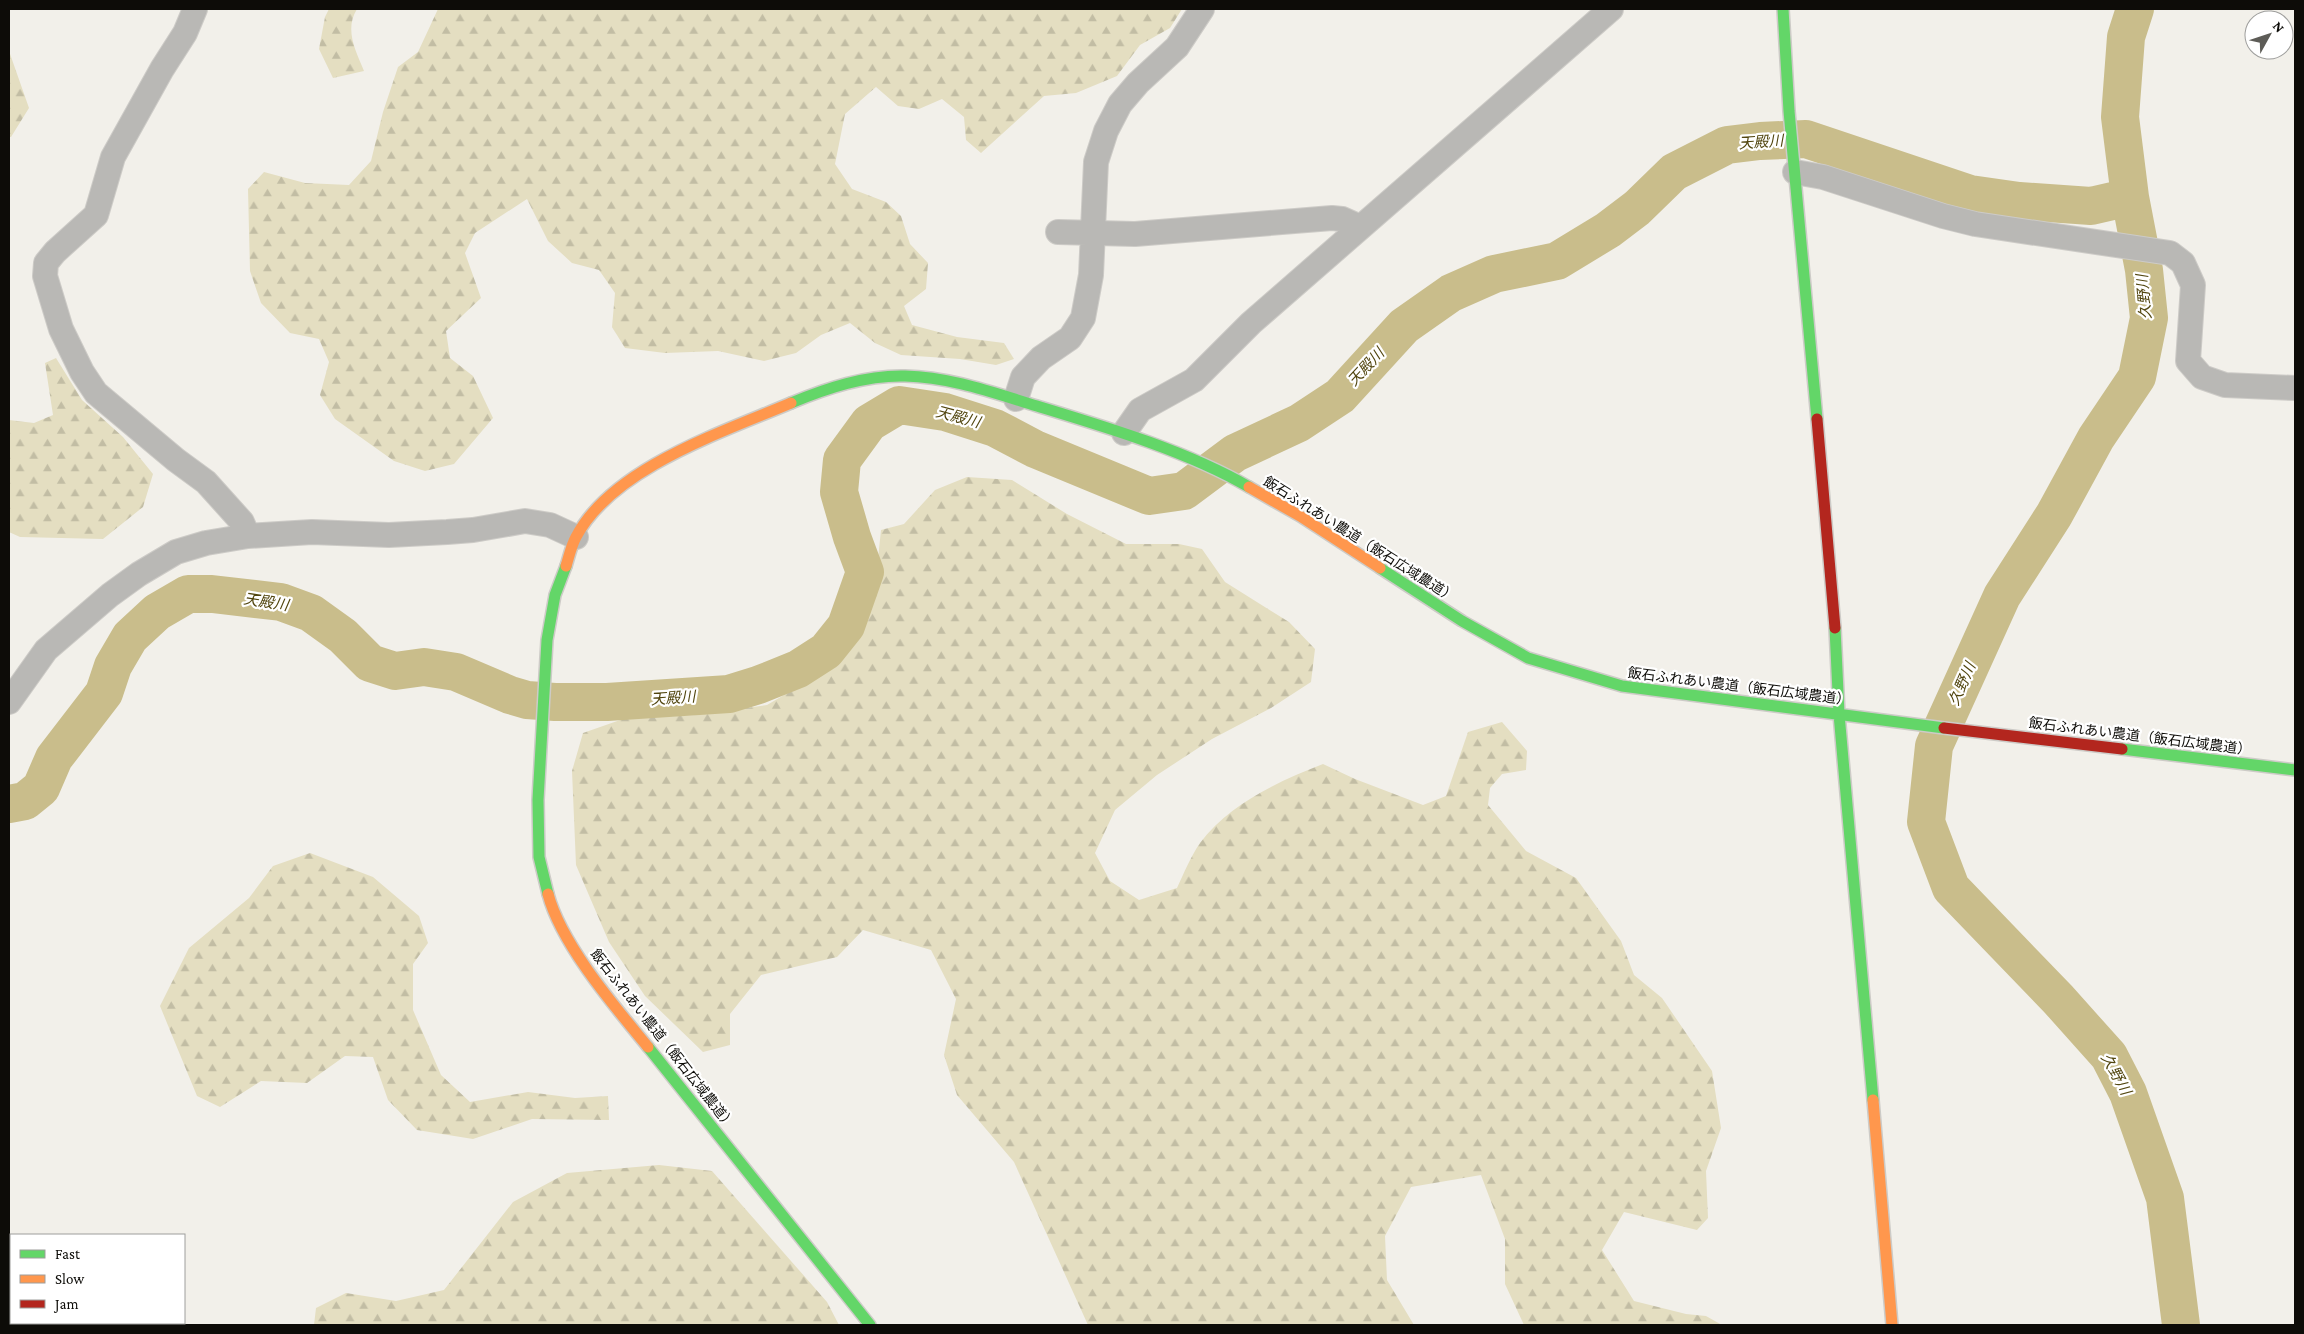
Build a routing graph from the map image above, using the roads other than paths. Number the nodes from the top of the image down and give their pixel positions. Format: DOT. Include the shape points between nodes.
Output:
graph roads {
  1 [pos="195,9"];
  2 [pos="1202,9"];
  3 [pos="1611,9"];
  4 [pos="1783,9"];
  5 [pos="1794,162"];
  6 [pos="1360,227"];
  7 [pos="1058,232"];
  8 [pos="1093,233"];
  9 [pos="2295,388"];
  10 [pos="1016,398"];
  11 [pos="1124,433"];
  12 [pos="248,536"];
  13 [pos="576,537"];
  14 [pos="9,702"];
  15 [pos="1839,714"];
  16 [pos="2295,770"];
  17 [pos="870,1325"];
  18 [pos="1892,1325"];
  1 -- 12 [label="street" via="185,33 113,157 96,214 50,257 45,276 61,329 96,393 206,482 242,522"];
  2 -- 8 [label="street" via="1177,47 1138,82 1120,104 1106,131 1096,162"];
  3 -- 6 [label="street"];
  4 -- 5 [label="street"];
  5 -- 9 [label="street" via="1823,177 1975,224 2170,253 2183,263 2193,285 2188,361 2202,377 2225,385"];
  5 -- 15 [label="street" via="1832,578"];
  6 -- 8 [label="street" via="1332,218 1135,234"];
  6 -- 11 [label="street" via="1251,323 1194,380 1140,410"];
  7 -- 8 [label="street"];
  8 -- 10 [label="street" via="1091,275 1083,318 1070,338 1041,358 1023,377"];
  10 -- 11 [label="street, 飯石ふれあい農道（飯石広域農道）"];
  10 -- 13 [label="street, 飯石ふれあい農道（飯石広域農道）" via="958,382 904,376 855,381 810,395 674,453 628,481 598,507"];
  11 -- 15 [label="street, 飯石ふれあい農道（飯石広域農道）" via="1239,482 1300,516 1462,622 1528,658 1622,686"];
  12 -- 13 [label="street" via="312,532 389,535 473,530 525,521 550,525"];
  12 -- 14 [label="street" via="176,552 138,574 46,650"];
  13 -- 17 [label="street, 飯石ふれあい農道（飯石広域農道）" via="555,595 544,684 538,800 539,857 551,905 577,954 614,1005"];
  15 -- 16 [label="street, 飯石ふれあい農道（飯石広域農道）"];
  15 -- 18 [label="street"];
}
